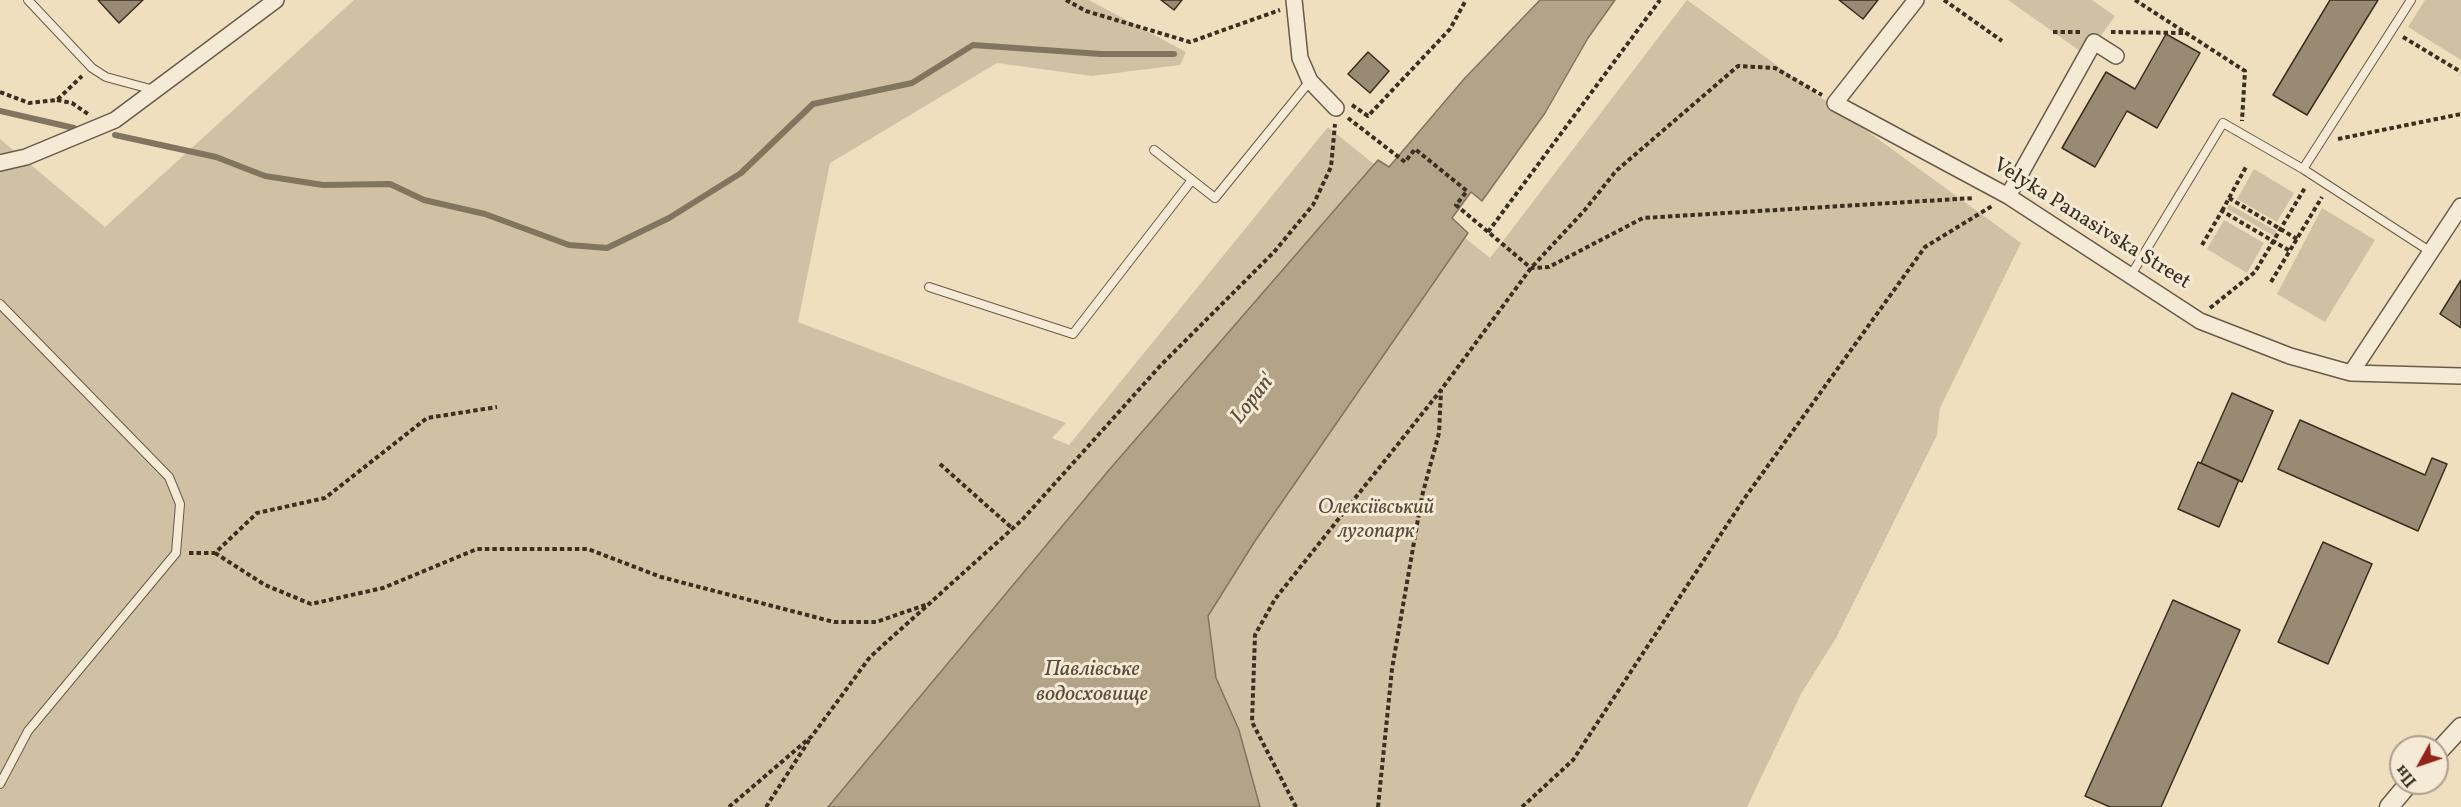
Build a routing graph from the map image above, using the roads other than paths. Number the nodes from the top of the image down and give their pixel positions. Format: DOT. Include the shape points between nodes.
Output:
graph roads {
  1 [pos="28,0"];
  2 [pos="276,0"];
  3 [pos="1916,0"];
  4 [pos="2411,0"];
  5 [pos="1294,3"];
  6 [pos="2116,56"];
  7 [pos="1310,81"];
  8 [pos="156,90"];
  9 [pos="1336,108"];
  10 [pos="1154,150"];
  11 [pos="0,163"];
  12 [pos="2303,169"];
  13 [pos="1192,180"];
  14 [pos="2008,196"];
  15 [pos="2461,206"];
  16 [pos="2431,252"];
  17 [pos="2132,275"];
  18 [pos="929,287"];
  19 [pos="0,304"];
  20 [pos="2351,373"];
  21 [pos="2461,376"];
  22 [pos="2461,727"];
  23 [pos="2449,740"];
  24 [pos="0,784"];
  25 [pos="2399,795"];
  26 [pos="2389,807"];
  1 -- 8 [label="lane" via="92,68 106,77"];
  2 -- 8 [label="street"];
  3 -- 14 [label="street, Velyka Panasivska Street" via="1835,104"];
  4 -- 12 [label="lane"];
  5 -- 7 [label="street" via="1300,58"];
  6 -- 14 [label="street" via="2094,42"];
  7 -- 9 [label="street"];
  7 -- 13 [label="lane" via="1215,198"];
  8 -- 11 [label="street" via="99,128 26,157"];
  10 -- 13 [label="lane"];
  12 -- 16 [label="lane"];
  12 -- 17 [label="lane" via="2223,123"];
  13 -- 18 [label="lane" via="1073,334"];
  14 -- 17 [label="street, Velyka Panasivska Street"];
  15 -- 16 [label="street"];
  16 -- 20 [label="street"];
  17 -- 20 [label="street, Velyka Panasivska Street" via="2197,318 2290,356"];
  19 -- 24 [label="lane" via="169,477 180,504 176,553 28,731"];
  20 -- 21 [label="street, Velyka Panasivska Street"];
  22 -- 23 [label="street"];
  25 -- 26 [label="street"];
}
